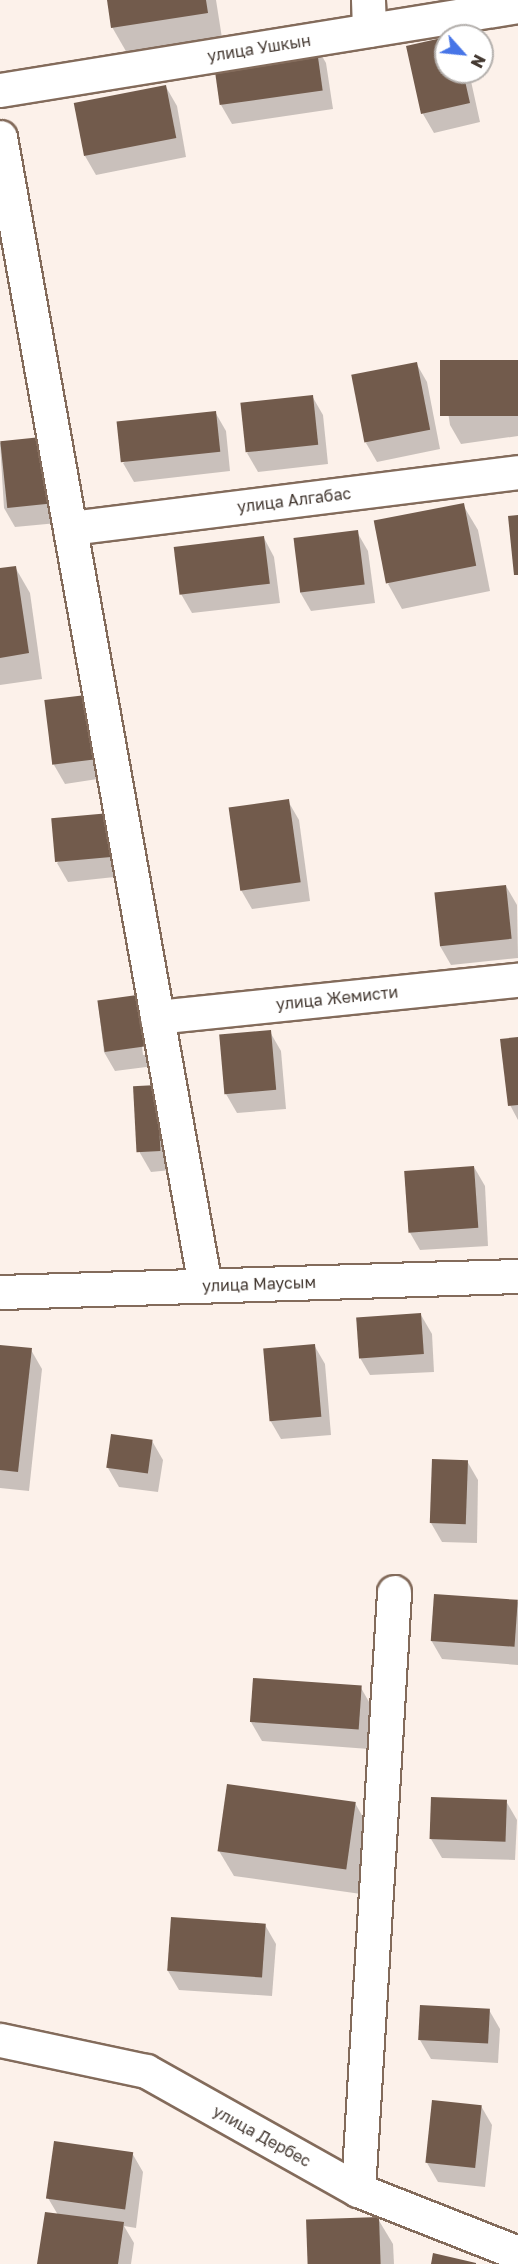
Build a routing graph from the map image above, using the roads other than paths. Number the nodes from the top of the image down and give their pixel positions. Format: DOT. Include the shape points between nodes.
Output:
graph roads {
  1 [pos="518,6"];
  2 [pos="368,15"];
  3 [pos="0,90"];
  4 [pos="0,137"];
  5 [pos="518,472"];
  6 [pos="70,528"];
  7 [pos="518,980"];
  8 [pos="157,1017"];
  9 [pos="518,1276"];
  10 [pos="205,1285"];
  11 [pos="0,1292"];
  12 [pos="394,1592"];
  13 [pos="0,2040"];
  14 [pos="358,2190"];
  15 [pos="518,2253"];
  1 -- 2 [label="street, улица Ушкын"];
  2 -- 3 [label="street, улица Ушкын"];
  4 -- 6 [label="street"];
  5 -- 6 [label="street, улица Алгабас"];
  6 -- 8 [label="street"];
  7 -- 8 [label="street, улица Жемисти"];
  8 -- 10 [label="street"];
  9 -- 10 [label="street, улица Маусым"];
  10 -- 11 [label="street, улица Маусым"];
  12 -- 14 [label="street"];
  13 -- 14 [label="street, улица Дербес" via="146,2072"];
  14 -- 15 [label="street, улица Дербес"];
}
